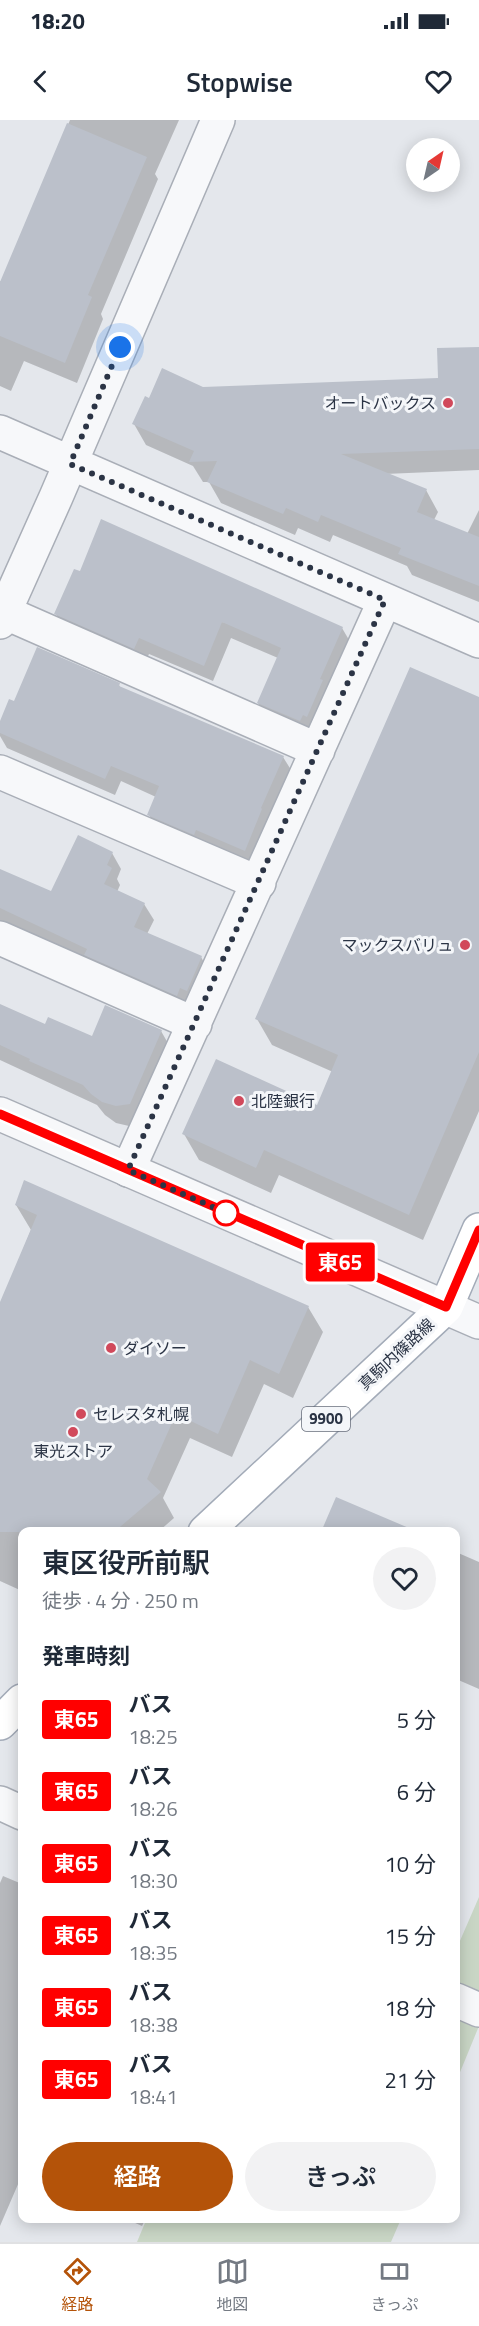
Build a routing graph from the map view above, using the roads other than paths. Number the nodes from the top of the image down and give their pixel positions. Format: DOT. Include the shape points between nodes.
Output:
graph roads {
  1 [pos="218,120"];
  2 [pos="0,432"];
  3 [pos="70,464"];
  4 [pos="385,600"];
  5 [pos="2,617"];
  6 [pos="479,641"];
  7 [pos="318,750"];
  8 [pos="0,772"];
  9 [pos="259,882"];
  10 [pos="0,938"];
  11 [pos="195,1024"];
  12 [pos="0,1114"];
  13 [pos="128,1170"];
  14 [pos="479,1230"];
  15 [pos="446,1307"];
  16 [pos="479,1322"];
  17 [pos="210,1527"];
  18 [pos="18,1705"];
  19 [pos="0,1723"];
  20 [pos="0,1803"];
  21 [pos="18,1811"];
  22 [pos="460,2002"];
  23 [pos="479,2010"];
  1 -- 3 [label="street"];
  2 -- 3 [label="street"];
  3 -- 4 [label="street"];
  3 -- 5 [label="street"];
  4 -- 6 [label="street"];
  4 -- 7 [label="street"];
  5 -- 7 [label="street"];
  7 -- 9 [label="street"];
  8 -- 9 [label="street"];
  9 -- 11 [label="street"];
  10 -- 11 [label="street"];
  11 -- 13 [label="street"];
  12 -- 13 [label="street"];
  13 -- 15 [label="street"];
  14 -- 15 [label="main road, 真駒内篠路線 / 9900"];
  15 -- 16 [label="street"];
  15 -- 17 [label="main road, 真駒内篠路線 / 9900"];
  18 -- 19 [label="main road"];
  20 -- 21 [label="street"];
  22 -- 23 [label="street"];
}
